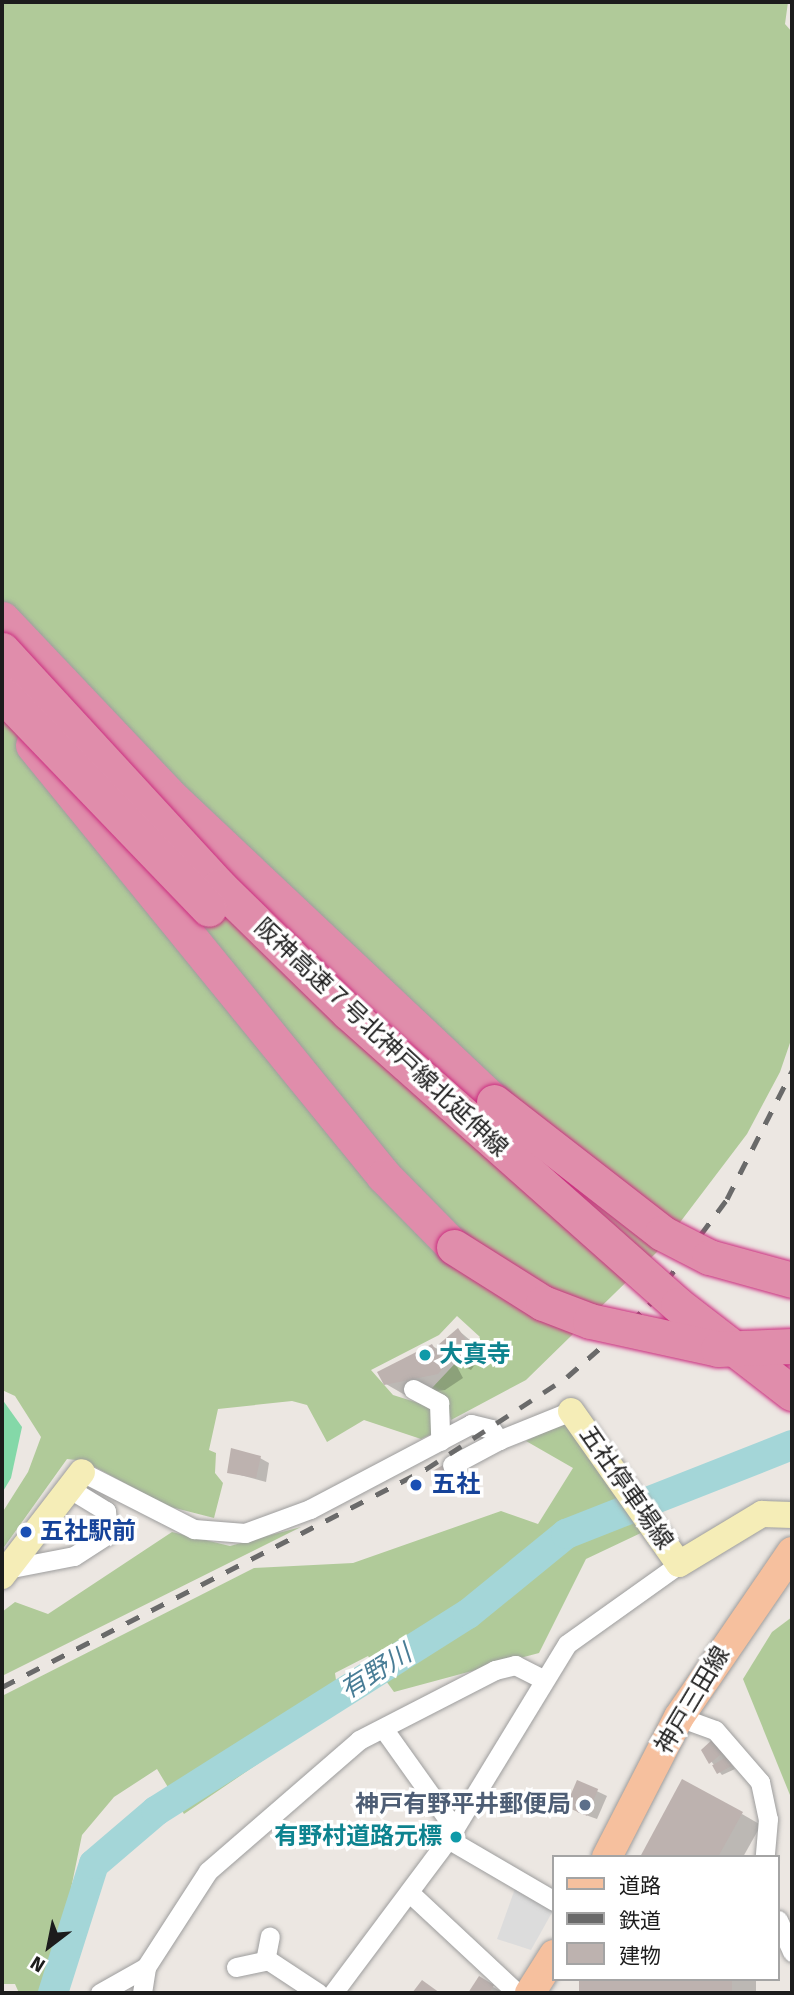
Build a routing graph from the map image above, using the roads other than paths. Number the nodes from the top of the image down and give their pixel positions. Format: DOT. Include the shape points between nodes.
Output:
graph roads {
  1 [pos="2,620"];
  2 [pos="2,650"];
  3 [pos="2,694"];
  4 [pos="2,702"];
  5 [pos="792,1280"];
  6 [pos="792,1346"];
  7 [pos="412,1389"];
  8 [pos="792,1393"];
  9 [pos="571,1411"];
  10 [pos="792,1417"];
  11 [pos="499,1440"];
  12 [pos="440,1441"];
  13 [pos="452,1465"];
  14 [pos="76,1480"];
  15 [pos="792,1515"];
  16 [pos="792,1552"];
  17 [pos="679,1564"];
  18 [pos="7,1572"];
  19 [pos="543,1679"];
  20 [pos="679,1717"];
  21 [pos="385,1731"];
  22 [pos="451,1834"];
  23 [pos="608,1855"];
  24 [pos="765,1855"];
  25 [pos="411,1894"];
  26 [pos="552,1900"];
  27 [pos="780,1925"];
  28 [pos="270,1936"];
  29 [pos="792,1952"];
  30 [pos="552,1958"];
  31 [pos="265,1961"];
  32 [pos="146,1967"];
  33 [pos="236,1967"];
  34 [pos="100,1993"];
  35 [pos="142,1993"];
  36 [pos="318,1993"];
  37 [pos="333,1993"];
  38 [pos="517,1993"];
  39 [pos="530,1993"];
  1 -- 5 [label="highway, bridge" via="174,800 563,1161 686,1245 760,1275"];
  2 -- 8 [label="highway, 阪神高速７号北神戸線北延伸線, bridge" via="219,886 348,1012 678,1305"];
  3 -- 10 [label="highway, 阪神高速７号北神戸線北延伸線, bridge" via="250,950 542,1211"];
  4 -- 6 [label="highway, bridge" via="414,1211 454,1247 543,1303 590,1321 718,1349"];
  7 -- 12 [label="street" via="439,1403"];
  9 -- 11 [label="street"];
  9 -- 17 [label="main road, 五社停車場線"];
  11 -- 12 [label="street" via="477,1422"];
  11 -- 13 [label="street"];
  12 -- 14 [label="street" via="310,1509 232,1535 194,1529"];
  14 -- 18 [label="main road"];
  14 -- 18 [label="street" via="106,1511 108,1534 74,1556"];
  15 -- 17 [label="main road, 五社停車場線" via="762,1514"];
  16 -- 20 [label="main road, 神戸三田線"];
  17 -- 19 [label="street" via="567,1644"];
  19 -- 21 [label="street" via="515,1665 495,1670"];
  19 -- 22 [label="street"];
  20 -- 23 [label="main road, 神戸三田線"];
  20 -- 24 [label="street" via="715,1730 760,1782 768,1819"];
  21 -- 22 [label="street"];
  21 -- 32 [label="street" via="359,1740 208,1871"];
  22 -- 25 [label="street"];
  22 -- 26 [label="street"];
  25 -- 37 [label="street"];
  25 -- 38 [label="street"];
  27 -- 29 [label="street"];
  28 -- 31 [label="street"];
  30 -- 39 [label="main road"];
  31 -- 33 [label="street"];
  31 -- 36 [label="street"];
  32 -- 34 [label="street"];
  32 -- 35 [label="street"];
}
